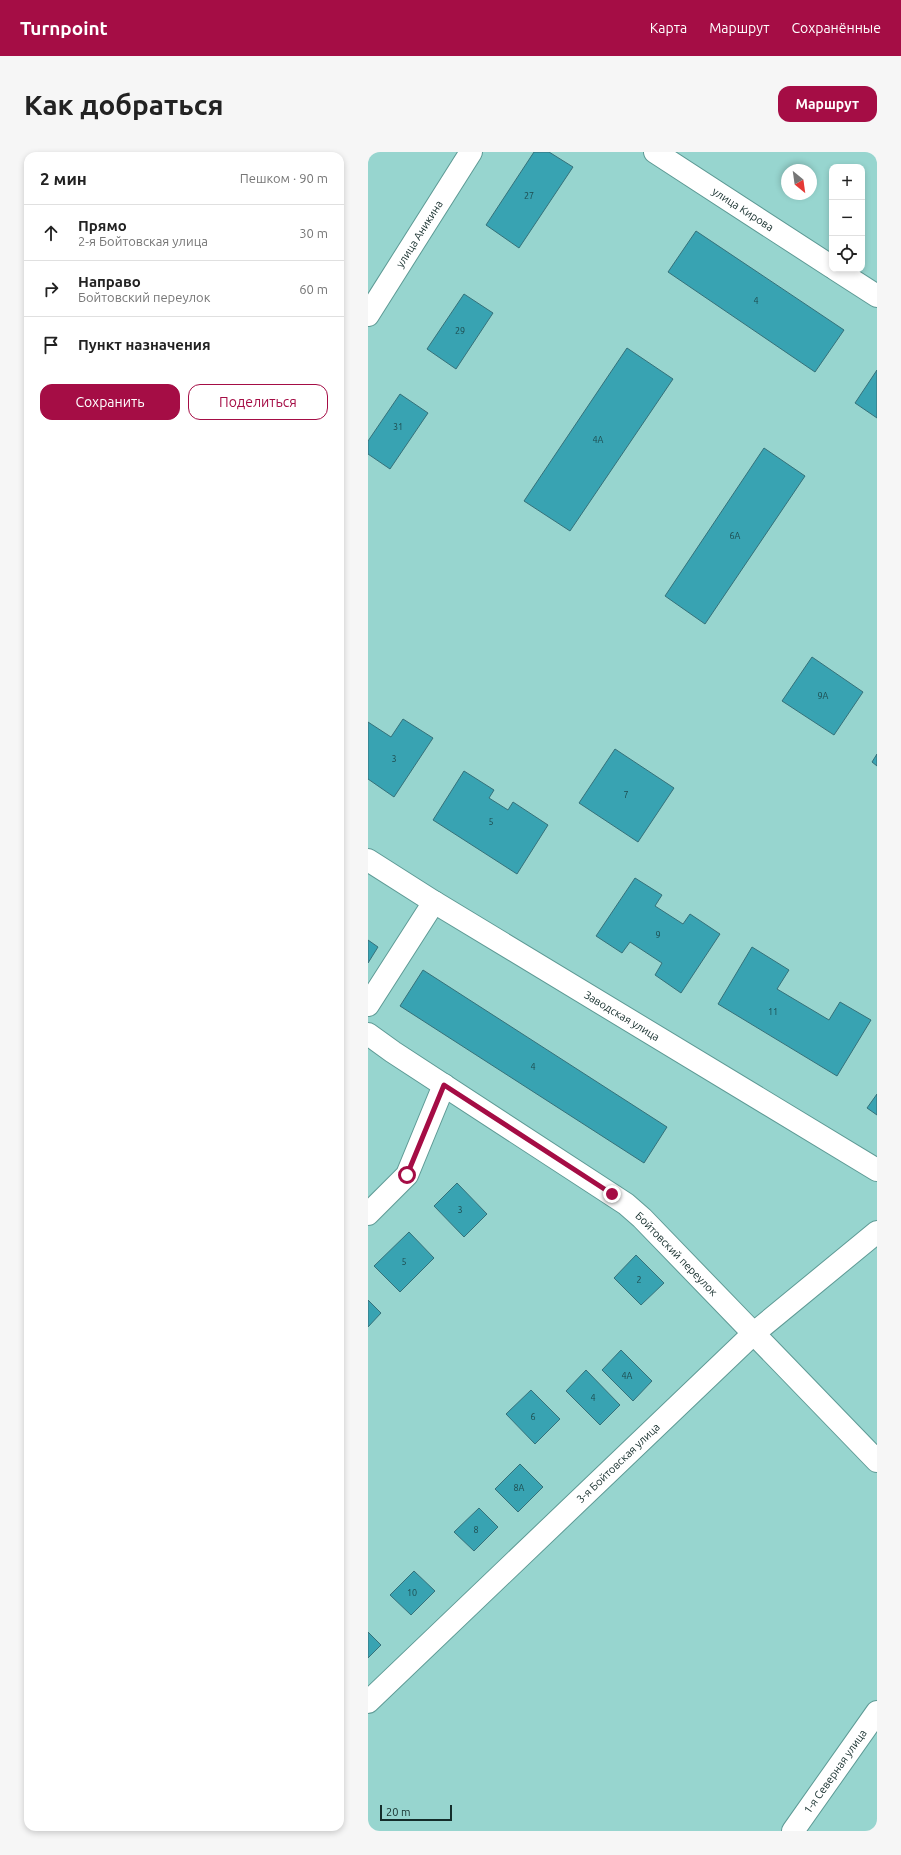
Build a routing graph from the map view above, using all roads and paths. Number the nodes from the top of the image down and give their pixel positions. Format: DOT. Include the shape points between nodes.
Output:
graph roads {
  1 [pos="472,152"];
  2 [pos="655,152"];
  3 [pos="829,265"];
  4 [pos="840,272"];
  5 [pos="877,296"];
  6 [pos="368,315"];
  7 [pos="368,860"];
  8 [pos="434,902"];
  9 [pos="368,1005"];
  10 [pos="368,1034"];
  11 [pos="444,1085"];
  12 [pos="877,1170"];
  13 [pos="368,1214"];
  14 [pos="877,1232"];
  15 [pos="753,1334"];
  16 [pos="877,1461"];
  17 [pos="368,1702"];
  18 [pos="877,1712"];
  19 [pos="793,1831"];
  1 -- 6 [label="street, улица Аникина"];
  2 -- 3 [label="street, улица Кирова"];
  4 -- 5 [label="street"];
  7 -- 8 [label="street, Заводская улица"];
  8 -- 9 [label="street"];
  8 -- 12 [label="street, Заводская улица"];
  10 -- 11 [label="street, Бойтовский переулок"];
  11 -- 13 [label="street" via="407,1175"];
  11 -- 15 [label="street, Бойтовский переулок" via="626,1204"];
  14 -- 15 [label="street, 3-я Бойтовская улица"];
  15 -- 16 [label="street, Бойтовский переулок"];
  15 -- 17 [label="street, 3-я Бойтовская улица"];
  18 -- 19 [label="street, 1-я Северная улица"];
}
